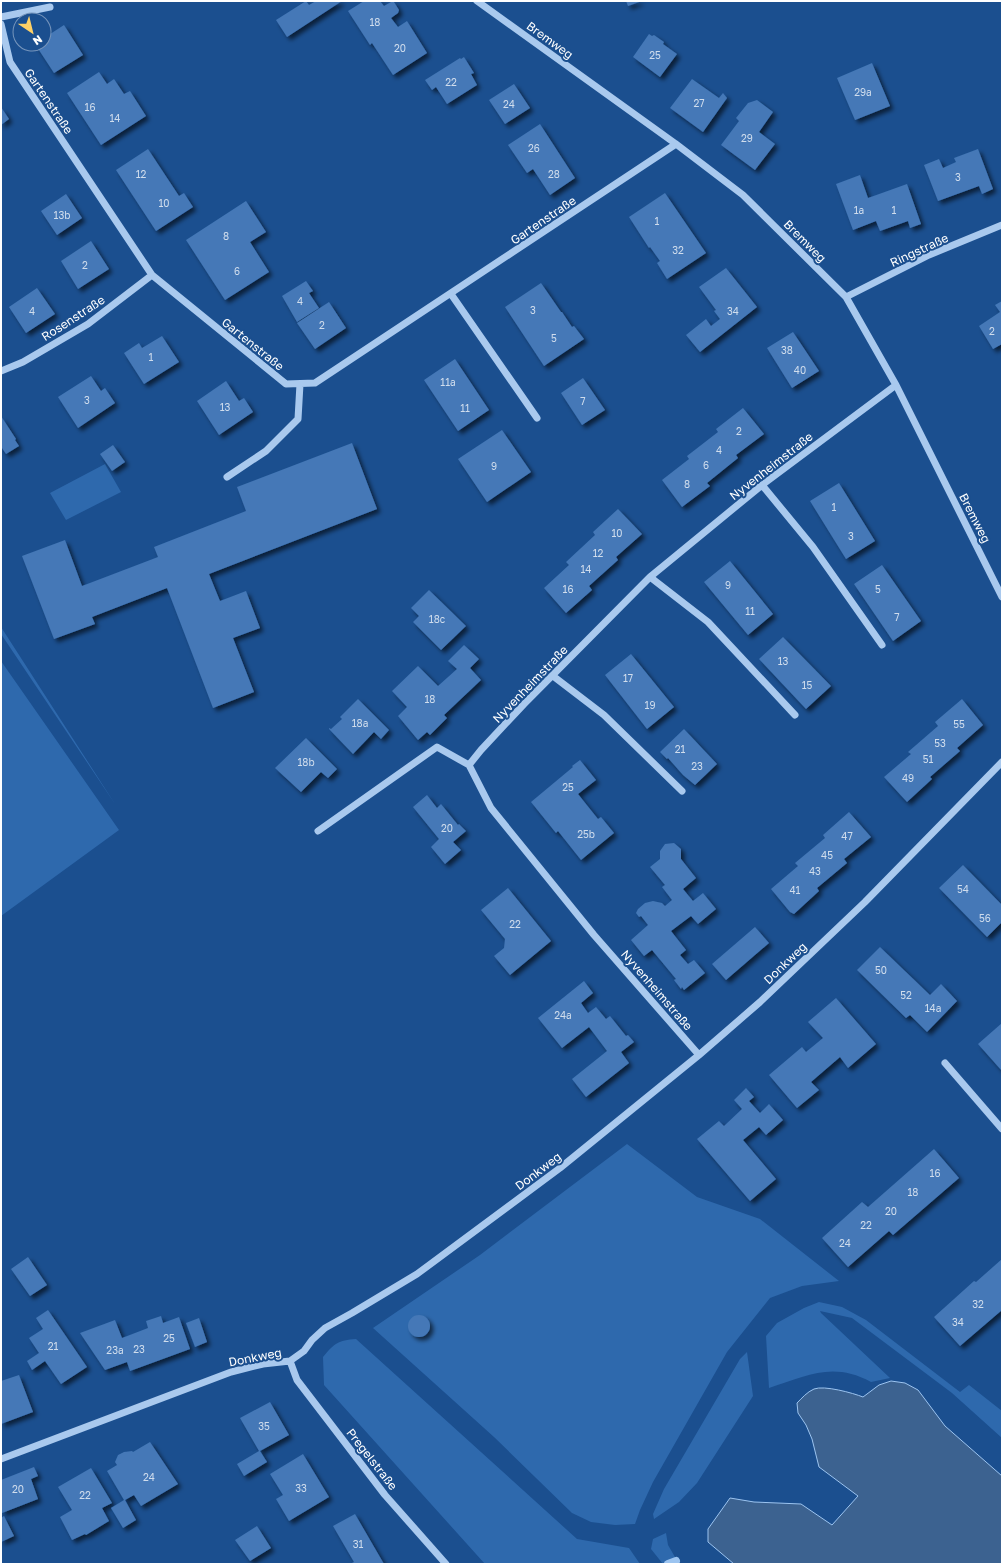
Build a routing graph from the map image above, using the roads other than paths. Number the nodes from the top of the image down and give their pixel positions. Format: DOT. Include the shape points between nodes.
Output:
graph roads {
  1 [pos="477,1"];
  2 [pos="50,7"];
  3 [pos="1,18"];
  4 [pos="1,24"];
  5 [pos="676,144"];
  6 [pos="1002,225"];
  7 [pos="152,275"];
  8 [pos="451,294"];
  9 [pos="846,297"];
  10 [pos="1,371"];
  11 [pos="300,384"];
  12 [pos="896,385"];
  13 [pos="537,418"];
  14 [pos="227,477"];
  15 [pos="762,485"];
  16 [pos="650,577"];
  17 [pos="1002,596"];
  18 [pos="882,645"];
  19 [pos="553,676"];
  20 [pos="795,715"];
  21 [pos="1002,762"];
  22 [pos="469,765"];
  23 [pos="682,791"];
  24 [pos="318,831"];
  25 [pos="699,1055"];
  26 [pos="945,1063"];
  27 [pos="1002,1129"];
  28 [pos="290,1361"];
  29 [pos="1,1459"];
  30 [pos="446,1564"];
  1 -- 5 [label="street, Bremweg"];
  2 -- 3 [label="street"];
  4 -- 7 [label="street, Gartenstraße" via="10,62"];
  5 -- 8 [label="street, Gartenstraße"];
  5 -- 9 [label="street, Bremweg" via="743,196"];
  6 -- 9 [label="street, Ringstraße" via="929,255"];
  7 -- 10 [label="street, Rosenstraße" via="88,324 23,362"];
  7 -- 11 [label="street, Gartenstraße" via="286,384"];
  8 -- 11 [label="street, Gartenstraße" via="315,383"];
  8 -- 13 [label="street"];
  9 -- 12 [label="street, Bremweg"];
  11 -- 14 [label="street" via="298,419 266,451"];
  12 -- 15 [label="street, Nyvenheimstraße"];
  12 -- 17 [label="street, Bremweg"];
  15 -- 16 [label="street, Nyvenheimstraße"];
  15 -- 18 [label="street" via="813,547"];
  16 -- 19 [label="street, Nyvenheimstraße"];
  16 -- 20 [label="street" via="708,622"];
  19 -- 22 [label="street, Nyvenheimstraße"];
  19 -- 23 [label="street" via="604,716"];
  21 -- 25 [label="street, Donkweg" via="866,902 760,1002"];
  22 -- 24 [label="street" via="437,747"];
  22 -- 25 [label="street, Nyvenheimstraße" via="492,808 594,935"];
  25 -- 28 [label="street, Donkweg" via="560,1168 417,1274 325,1328 304,1351"];
  26 -- 27 [label="street"];
  28 -- 29 [label="street, Donkweg" via="231,1372"];
  28 -- 30 [label="street, Pregelstraße" via="297,1380 385,1494"];
}
